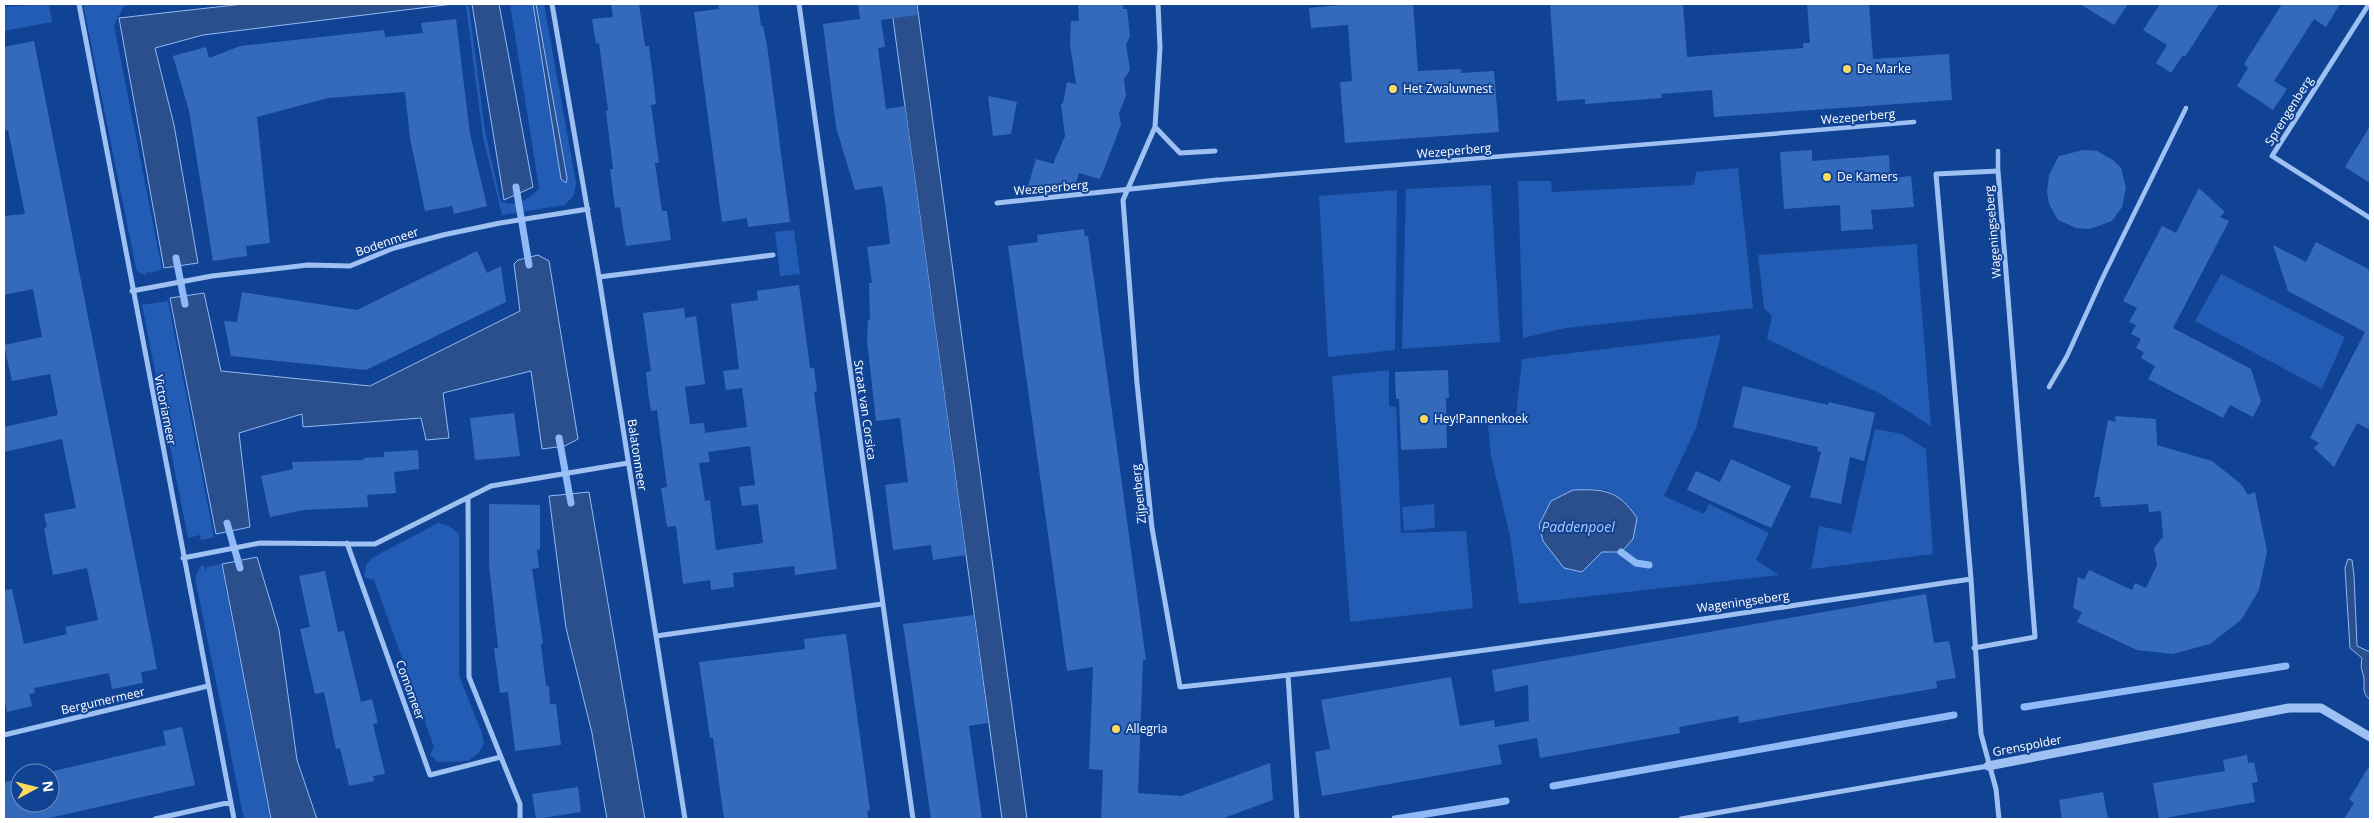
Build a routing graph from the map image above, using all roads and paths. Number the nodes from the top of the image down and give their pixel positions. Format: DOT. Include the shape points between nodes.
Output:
graph roads {
  1 [pos="79,4"];
  2 [pos="552,4"];
  3 [pos="799,4"];
  4 [pos="1158,4"];
  5 [pos="2369,6"];
  6 [pos="2186,108"];
  7 [pos="1914,122"];
  8 [pos="1155,127"];
  9 [pos="1215,151"];
  10 [pos="1998,152"];
  11 [pos="1998,171"];
  12 [pos="1216,180"];
  13 [pos="1127,191"];
  14 [pos="997,202"];
  15 [pos="588,209"];
  16 [pos="2370,218"];
  17 [pos="773,255"];
  18 [pos="599,277"];
  19 [pos="132,290"];
  20 [pos="2049,387"];
  21 [pos="628,463"];
  22 [pos="468,498"];
  23 [pos="347,544"];
  24 [pos="183,558"];
  25 [pos="1971,579"];
  26 [pos="882,604"];
  27 [pos="656,636"];
  28 [pos="1517,646"];
  29 [pos="1974,648"];
  30 [pos="1288,675"];
  31 [pos="208,686"];
  32 [pos="4,734"];
  33 [pos="2370,737"];
  34 [pos="501,757"];
  35 [pos="1988,766"];
  36 [pos="231,802"];
  37 [pos="155,819"];
  38 [pos="234,819"];
  39 [pos="520,819"];
  40 [pos="685,819"];
  41 [pos="913,819"];
  42 [pos="1297,819"];
  43 [pos="1681,819"];
  44 [pos="1999,819"];
  1 -- 19 [label="street, Victoriameer"];
  2 -- 15 [label="street, Balatonmeer"];
  3 -- 26 [label="street, Straat van Corsica"];
  4 -- 8 [label="street" via="1160,48"];
  5 -- 16 [label="street, Sprengenberg" via="2272,156"];
  6 -- 20 [label="street"];
  7 -- 12 [label="street, Wezeperberg"];
  8 -- 9 [label="street" via="1180,153"];
  8 -- 13 [label="street"];
  10 -- 11 [label="street"];
  11 -- 25 [label="street, Wageningseberg" via="1936,174"];
  11 -- 29 [label="street, Wageningseberg" via="2035,637"];
  12 -- 13 [label="street, Wezeperberg"];
  13 -- 14 [label="street, Wezeperberg"];
  13 -- 30 [label="street, Zijpenberg" via="1123,200 1152,528 1180,687"];
  15 -- 18 [label="street, Balatonmeer"];
  15 -- 19 [label="street, Bodenmeer" via="508,222 394,248 350,266 308,265"];
  17 -- 18 [label="street"];
  18 -- 21 [label="street, Balatonmeer"];
  19 -- 24 [label="street, Victoriameer"];
  21 -- 22 [label="street" via="490,486"];
  21 -- 27 [label="street, Balatonmeer"];
  22 -- 23 [label="street" via="375,544"];
  22 -- 34 [label="street" via="469,677"];
  23 -- 24 [label="street" via="260,543"];
  23 -- 34 [label="street, Comomeer" via="430,775"];
  24 -- 31 [label="street, Victoriameer"];
  25 -- 28 [label="street, Wageningseberg"];
  25 -- 29 [label="street, Wageningseberg"];
  26 -- 27 [label="street"];
  26 -- 41 [label="street, Straat van Corsica"];
  27 -- 40 [label="street, Balatonmeer"];
  28 -- 30 [label="street, Zijpenberg"];
  29 -- 35 [label="street, Wageningseberg" via="1981,734"];
  30 -- 42 [label="street"];
  31 -- 32 [label="street, Bergumermeer"];
  31 -- 36 [label="street, Victoriameer"];
  33 -- 35 [label="street, Grenspolder" via="2321,708 2289,708"];
  34 -- 39 [label="street" via="520,804"];
  35 -- 43 [label="street, Grenspolder"];
  35 -- 44 [label="street, Wageningseberg" via="1996,789"];
  36 -- 37 [label="street"];
  36 -- 38 [label="street, Victoriameer"];
}
